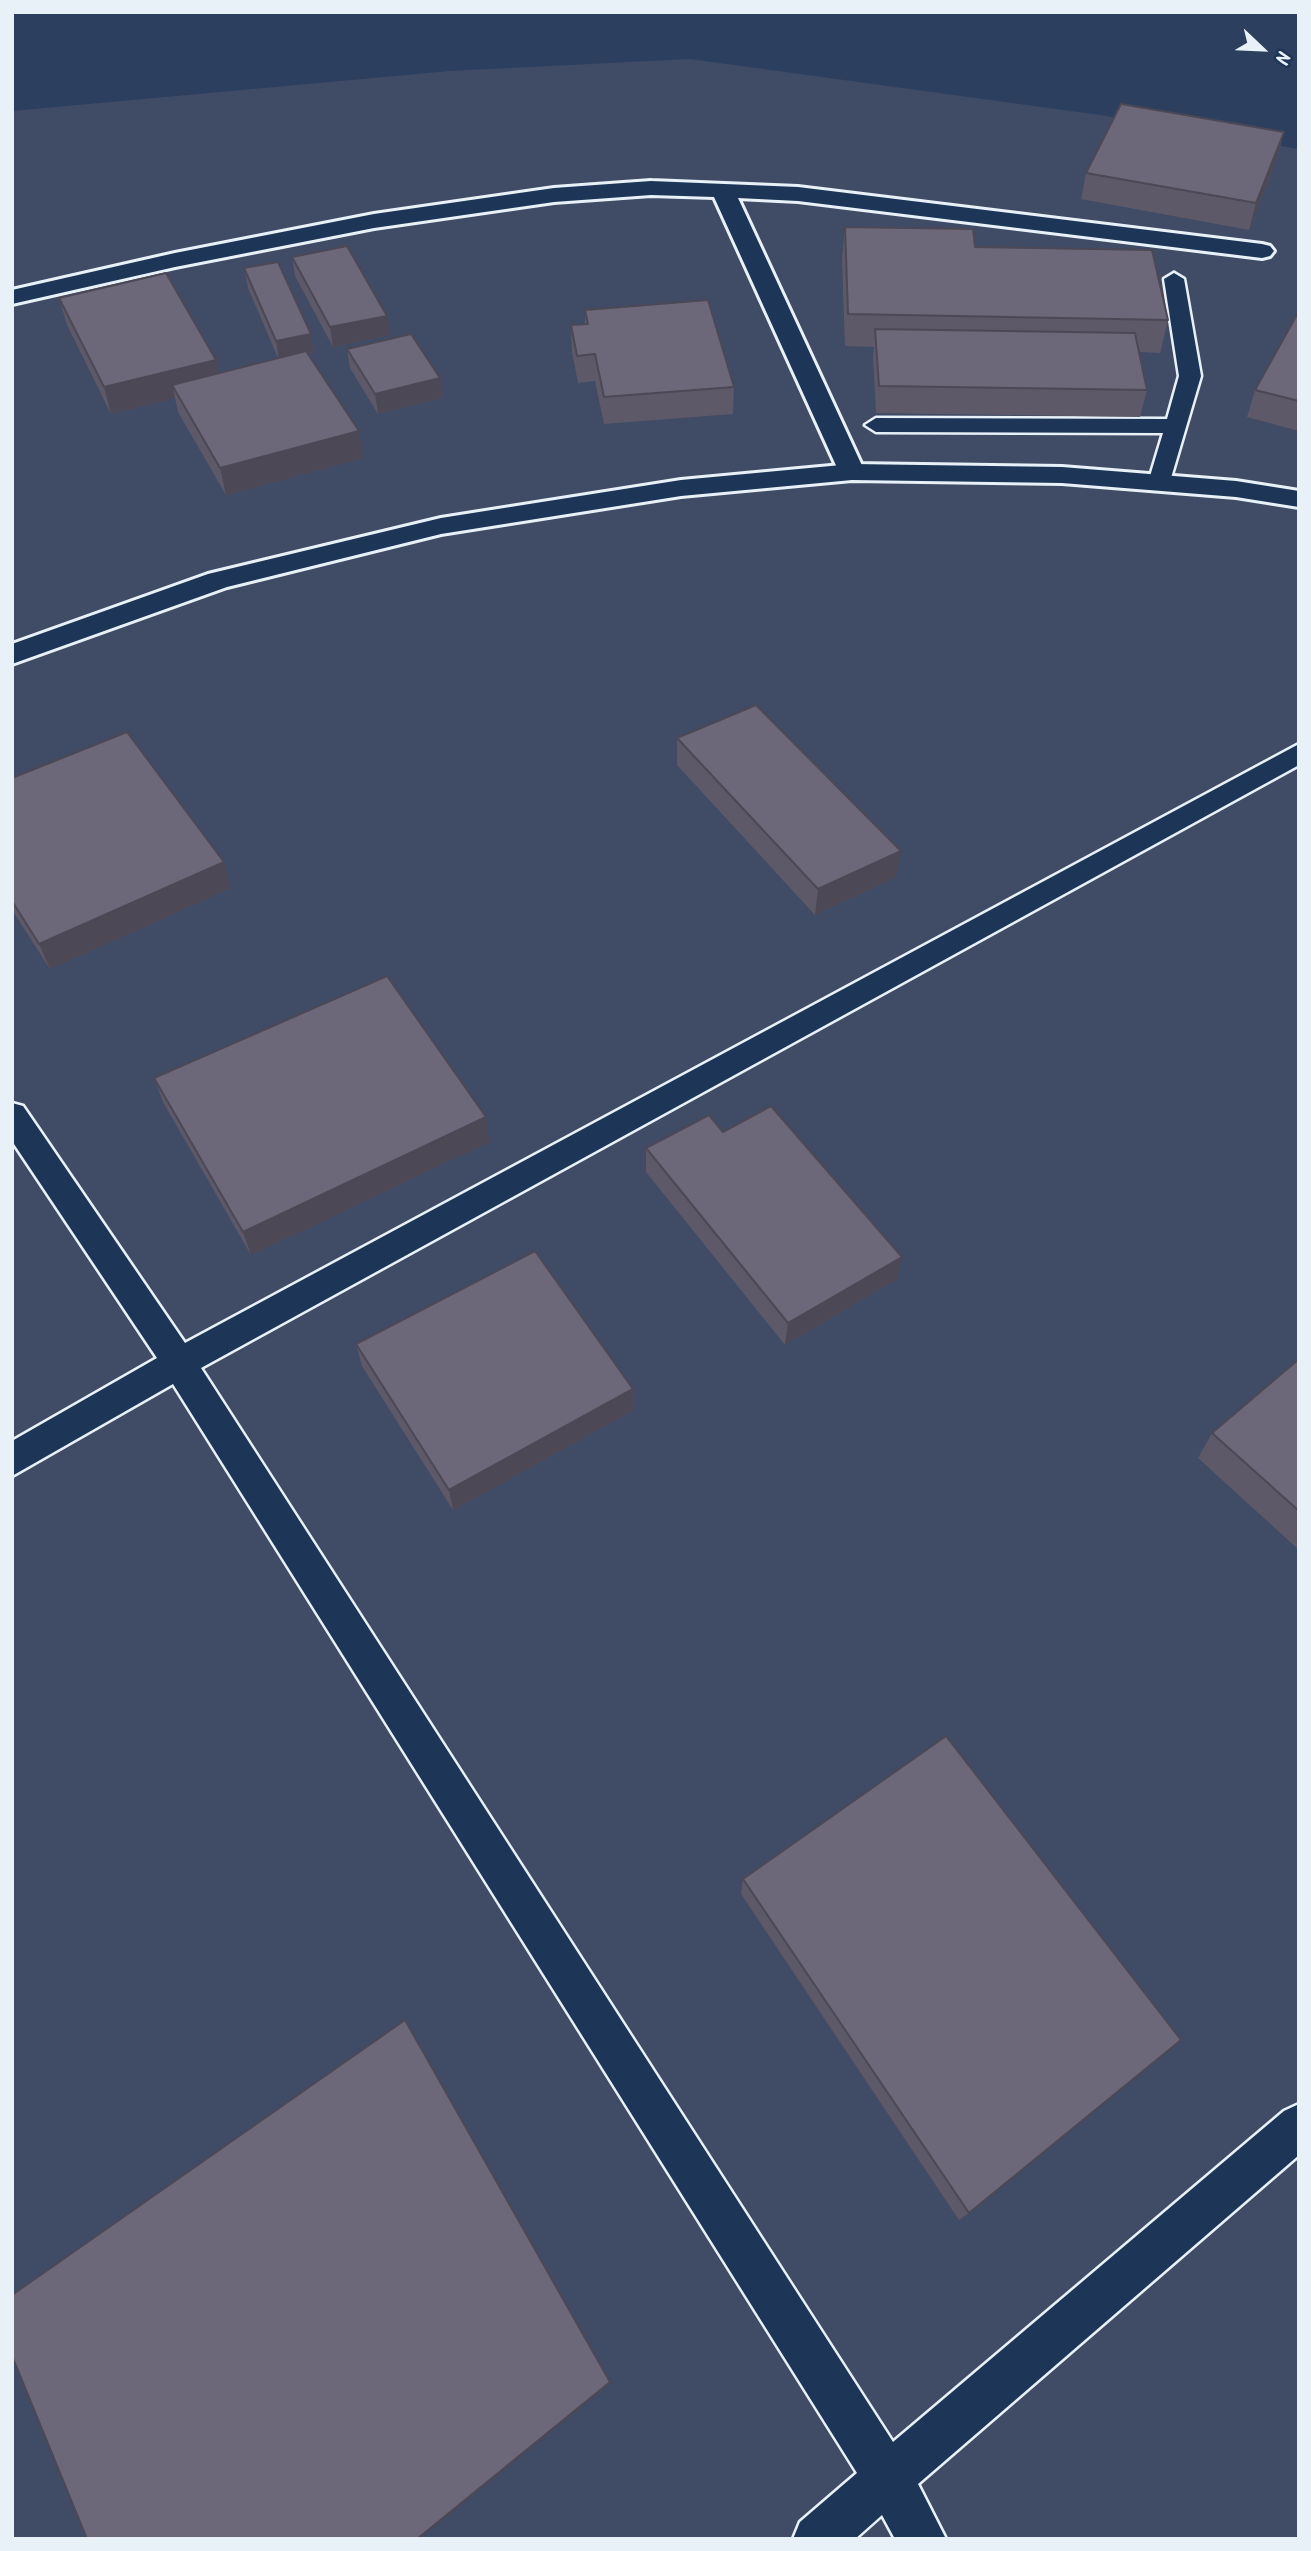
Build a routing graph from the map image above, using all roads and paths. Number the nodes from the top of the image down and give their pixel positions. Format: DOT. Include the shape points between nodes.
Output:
graph roads {
  1 [pos="723,191"];
  2 [pos="1262,251"];
  3 [pos="1174,279"];
  4 [pos="12,297"];
  5 [pos="876,425"];
  6 [pos="1176,426"];
  7 [pos="852,472"];
  8 [pos="1160,483"];
  9 [pos="1299,499"];
  10 [pos="12,655"];
  11 [pos="1299,752"];
  12 [pos="12,1115"];
  13 [pos="179,1363"];
  14 [pos="12,1460"];
  15 [pos="1299,2126"];
  16 [pos="888,2479"];
  17 [pos="817,2539"];
  18 [pos="922,2539"];
  1 -- 2 [label="street" via="798,194"];
  1 -- 4 [label="street" via="650,188 582,193 388,219"];
  1 -- 7 [label="street"];
  3 -- 6 [label="lane" via="1190,376"];
  5 -- 6 [label="lane"];
  6 -- 8 [label="lane"];
  7 -- 8 [label="street" via="1062,475"];
  7 -- 10 [label="street" via="681,488 441,526 218,580"];
  8 -- 9 [label="street"];
  11 -- 13 [label="lane"];
  12 -- 13 [label="lane"];
  13 -- 14 [label="lane"];
  13 -- 16 [label="lane"];
  15 -- 16 [label="lane"];
  16 -- 17 [label="lane"];
  16 -- 18 [label="lane"];
}
